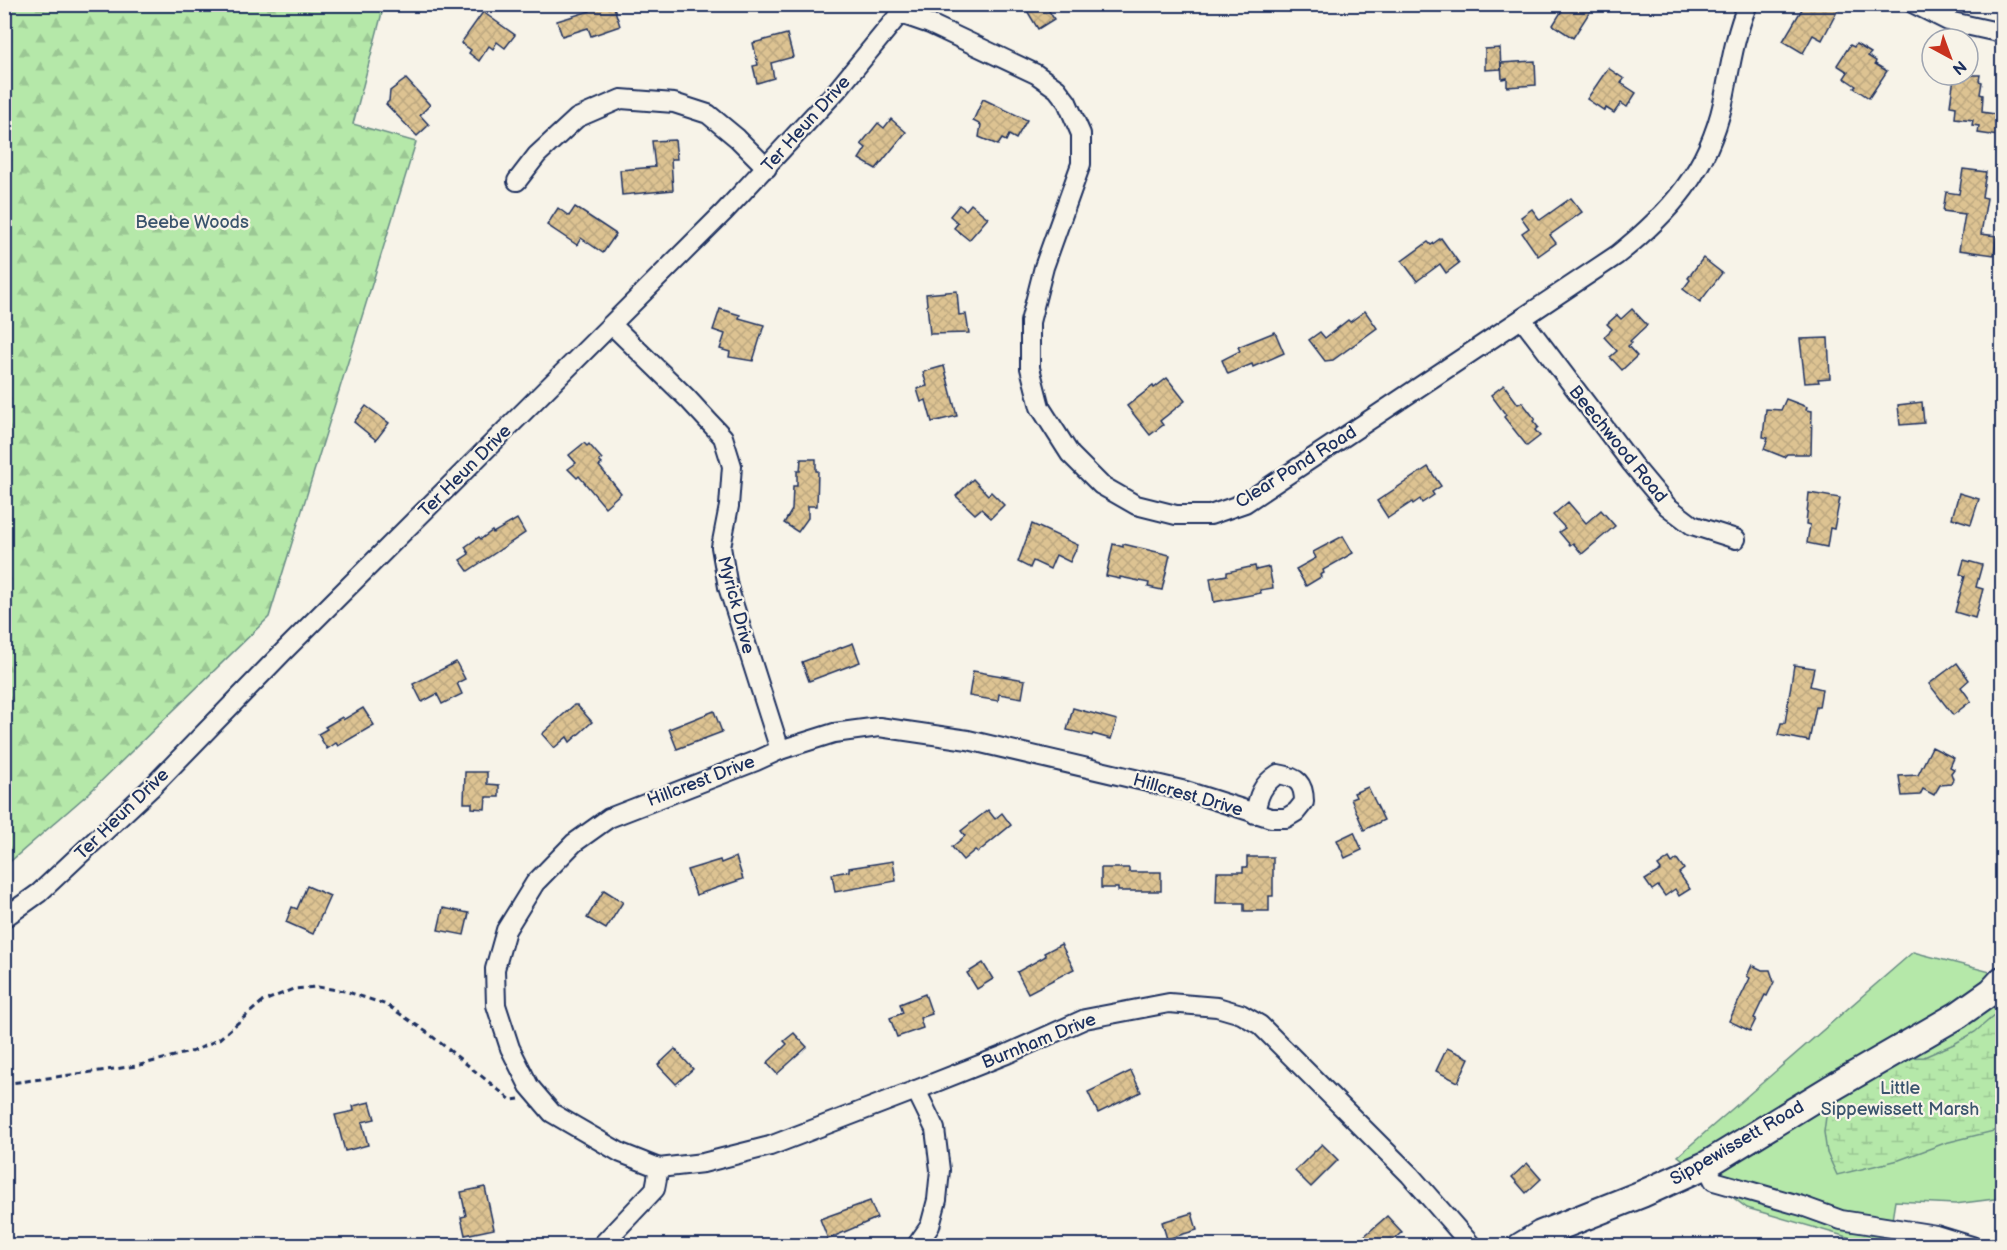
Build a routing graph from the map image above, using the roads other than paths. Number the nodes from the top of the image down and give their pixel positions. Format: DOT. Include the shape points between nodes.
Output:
graph roads {
  1 [pos="1748,4"];
  2 [pos="1914,4"];
  3 [pos="904,9"];
  4 [pos="2002,33"];
  5 [pos="767,168"];
  6 [pos="517,181"];
  7 [pos="1522,319"];
  8 [pos="612,325"];
  9 [pos="1736,539"];
  10 [pos="780,750"];
  11 [pos="1255,814"];
  12 [pos="4,918"];
  13 [pos="2002,980"];
  14 [pos="916,1090"];
  15 [pos="1706,1165"];
  16 [pos="659,1168"];
  17 [pos="601,1245"];
  18 [pos="916,1245"];
  19 [pos="1472,1245"];
  20 [pos="1521,1245"];
  21 [pos="1972,1245"];
  1 -- 7 [label="street, Clear Pond Road" via="1738,29 1714,136 1687,186 1617,255"];
  2 -- 4 [label="street" via="1948,21"];
  3 -- 5 [label="street, Ter Heun Drive"];
  3 -- 7 [label="street, Clear Pond Road" via="1036,74 1067,102 1081,134 1081,164 1044,267 1030,322 1030,368 1040,407 1070,454 1101,485 1136,505 1176,515 1210,515 1245,503"];
  5 -- 6 [label="street" via="708,114 674,103 621,99 577,118 537,155"];
  5 -- 8 [label="street, Ter Heun Drive"];
  7 -- 9 [label="street, Beechwood Road" via="1667,506 1692,525"];
  8 -- 10 [label="street, Myrick Drive" via="723,437 732,466 721,547 728,587"];
  8 -- 12 [label="street, Ter Heun Drive" via="151,788 39,893"];
  10 -- 11 [label="street, Hillcrest Drive" via="834,733 879,727 968,740 1186,791"];
  10 -- 16 [label="street, Hillcrest Drive" via="609,818 574,843 535,883 506,930 495,969 496,1005 510,1048 529,1086 552,1113 621,1153"];
  13 -- 15 [label="main road, Sippewissett Road" via="1958,1015"];
  14 -- 16 [label="street, Burnham Drive" via="770,1146 702,1163"];
  14 -- 18 [label="street" via="935,1129 940,1170 930,1226"];
  14 -- 19 [label="street, Burnham Drive" via="1085,1019 1169,1003 1217,1007 1260,1025 1410,1175"];
  15 -- 20 [label="main road, Sippewissett Road"];
  15 -- 21 [label="street" via="1714,1180 1841,1220 1936,1235"];
  16 -- 17 [label="street" via="655,1189"];
}
